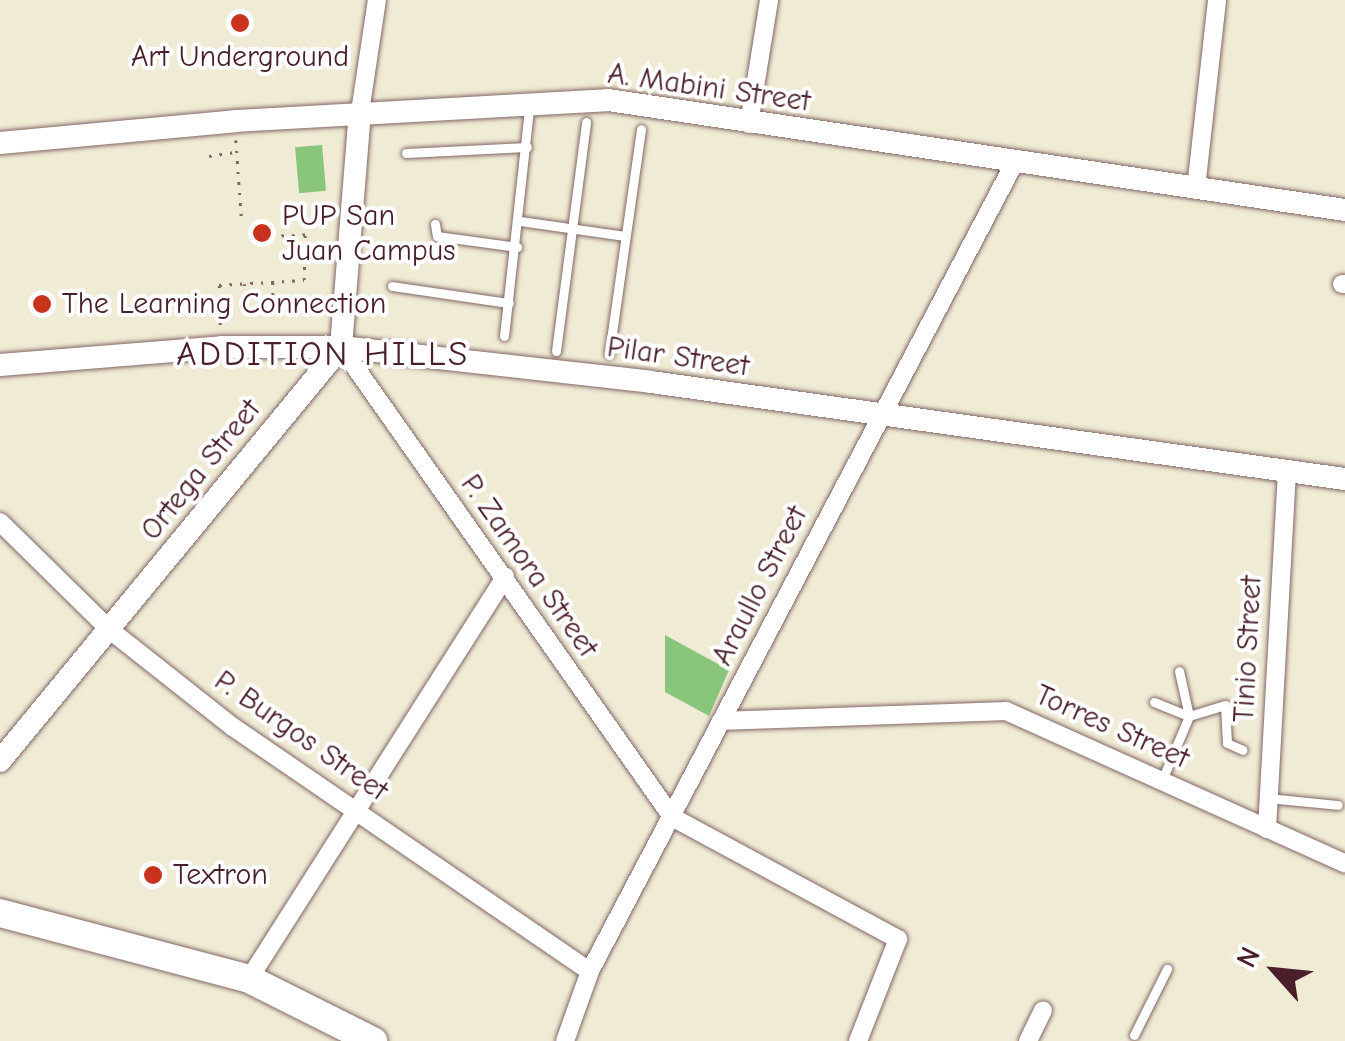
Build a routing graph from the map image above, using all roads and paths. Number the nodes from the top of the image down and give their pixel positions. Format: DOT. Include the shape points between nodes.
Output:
graph roads {
  1 [pos="377,0"];
  2 [pos="769,0"];
  3 [pos="1217,0"];
  4 [pos="528,107"];
  5 [pos="360,112"];
  6 [pos="236,121"];
  7 [pos="586,122"];
  8 [pos="749,124"];
  9 [pos="641,130"];
  10 [pos="0,143"];
  11 [pos="527,146"];
  12 [pos="236,152"];
  13 [pos="406,153"];
  14 [pos="209,156"];
  15 [pos="1016,162"];
  16 [pos="1196,188"];
  17 [pos="1345,210"];
  18 [pos="520,221"];
  19 [pos="242,223"];
  20 [pos="435,224"];
  21 [pos="574,229"];
  22 [pos="625,236"];
  23 [pos="259,237"];
  24 [pos="304,245"];
  25 [pos="347,245"];
  26 [pos="517,248"];
  27 [pos="244,282"];
  28 [pos="273,282"];
  29 [pos="392,286"];
  30 [pos="274,296"];
  31 [pos="509,303"];
  32 [pos="504,336"];
  33 [pos="341,347"];
  34 [pos="556,351"];
  35 [pos="609,354"];
  36 [pos="0,365"];
  37 [pos="879,416"];
  38 [pos="1287,472"];
  39 [pos="1345,479"];
  40 [pos="0,522"];
  41 [pos="504,577"];
  42 [pos="110,630"];
  43 [pos="1178,671"];
  44 [pos="1154,702"];
  45 [pos="1188,716"];
  46 [pos="721,721"];
  47 [pos="1243,750"];
  48 [pos="0,762"];
  49 [pos="1162,780"];
  50 [pos="1267,798"];
  51 [pos="1338,805"];
  52 [pos="356,808"];
  53 [pos="672,818"];
  54 [pos="1266,828"];
  55 [pos="1345,863"];
  56 [pos="0,913"];
  57 [pos="1167,969"];
  58 [pos="590,972"];
  59 [pos="249,979"];
  60 [pos="1042,1010"];
  61 [pos="1134,1035"];
  62 [pos="373,1041"];
  63 [pos="565,1041"];
  64 [pos="858,1041"];
  65 [pos="1028,1041"];
  1 -- 5 [label="street"];
  2 -- 8 [label="street"];
  3 -- 16 [label="street"];
  4 -- 5 [label="street, A. Mabini Street"];
  4 -- 8 [label="street, A. Mabini Street" via="608,100"];
  4 -- 11 [label="lane"];
  5 -- 6 [label="street, A. Mabini Street"];
  5 -- 25 [label="street"];
  6 -- 10 [label="street, A. Mabini Street"];
  6 -- 12 [label="path"];
  7 -- 21 [label="lane"];
  8 -- 15 [label="street, A. Mabini Street"];
  9 -- 22 [label="lane"];
  11 -- 13 [label="lane"];
  11 -- 18 [label="lane"];
  12 -- 14 [label="path"];
  12 -- 19 [label="path"];
  15 -- 16 [label="street, A. Mabini Street"];
  15 -- 37 [label="street, Araullo Street"];
  16 -- 17 [label="street, A. Mabini Street"];
  18 -- 21 [label="lane"];
  18 -- 26 [label="lane"];
  20 -- 26 [label="lane" via="437,236"];
  21 -- 22 [label="lane"];
  21 -- 34 [label="lane"];
  22 -- 35 [label="lane"];
  23 -- 24 [label="path" via="305,235"];
  24 -- 25 [label="path"];
  24 -- 28 [label="path" via="304,280"];
  25 -- 33 [label="street"];
  26 -- 31 [label="lane"];
  27 -- 27 [label="path" via="219,286 220,309 246,307"];
  27 -- 28 [label="path"];
  28 -- 30 [label="path"];
  29 -- 31 [label="lane"];
  31 -- 32 [label="lane"];
  33 -- 36 [label="street, Pilar Street" via="222,347"];
  33 -- 37 [label="street, Pilar Street"];
  33 -- 41 [label="street, P. Zamora Street"];
  33 -- 42 [label="street, Ortega Street"];
  37 -- 38 [label="street, Pilar Street"];
  37 -- 46 [label="street, Araullo Street"];
  38 -- 39 [label="street, Pilar Street"];
  38 -- 50 [label="street, Tinio Street"];
  40 -- 42 [label="street, P. Burgos Street"];
  41 -- 52 [label="street"];
  41 -- 53 [label="street, P. Zamora Street"];
  42 -- 48 [label="street, Ortega Street"];
  42 -- 52 [label="street, P. Burgos Street" via="232,727"];
  43 -- 45 [label="lane"];
  44 -- 45 [label="lane"];
  45 -- 47 [label="lane" via="1225,705 1227,743"];
  45 -- 49 [label="lane"];
  46 -- 49 [label="street, Torres Street" via="1006,711"];
  46 -- 53 [label="street, Araullo Street"];
  49 -- 54 [label="street, Torres Street"];
  50 -- 51 [label="lane"];
  50 -- 54 [label="street, Tinio Street"];
  52 -- 58 [label="street, P. Burgos Street"];
  52 -- 59 [label="street"];
  53 -- 58 [label="street, Araullo Street"];
  53 -- 64 [label="street" via="898,940"];
  54 -- 55 [label="street, Torres Street"];
  56 -- 59 [label="main road"];
  57 -- 61 [label="lane"];
  58 -- 63 [label="street, Araullo Street"];
  59 -- 62 [label="main road"];
  60 -- 65 [label="street"];
}
